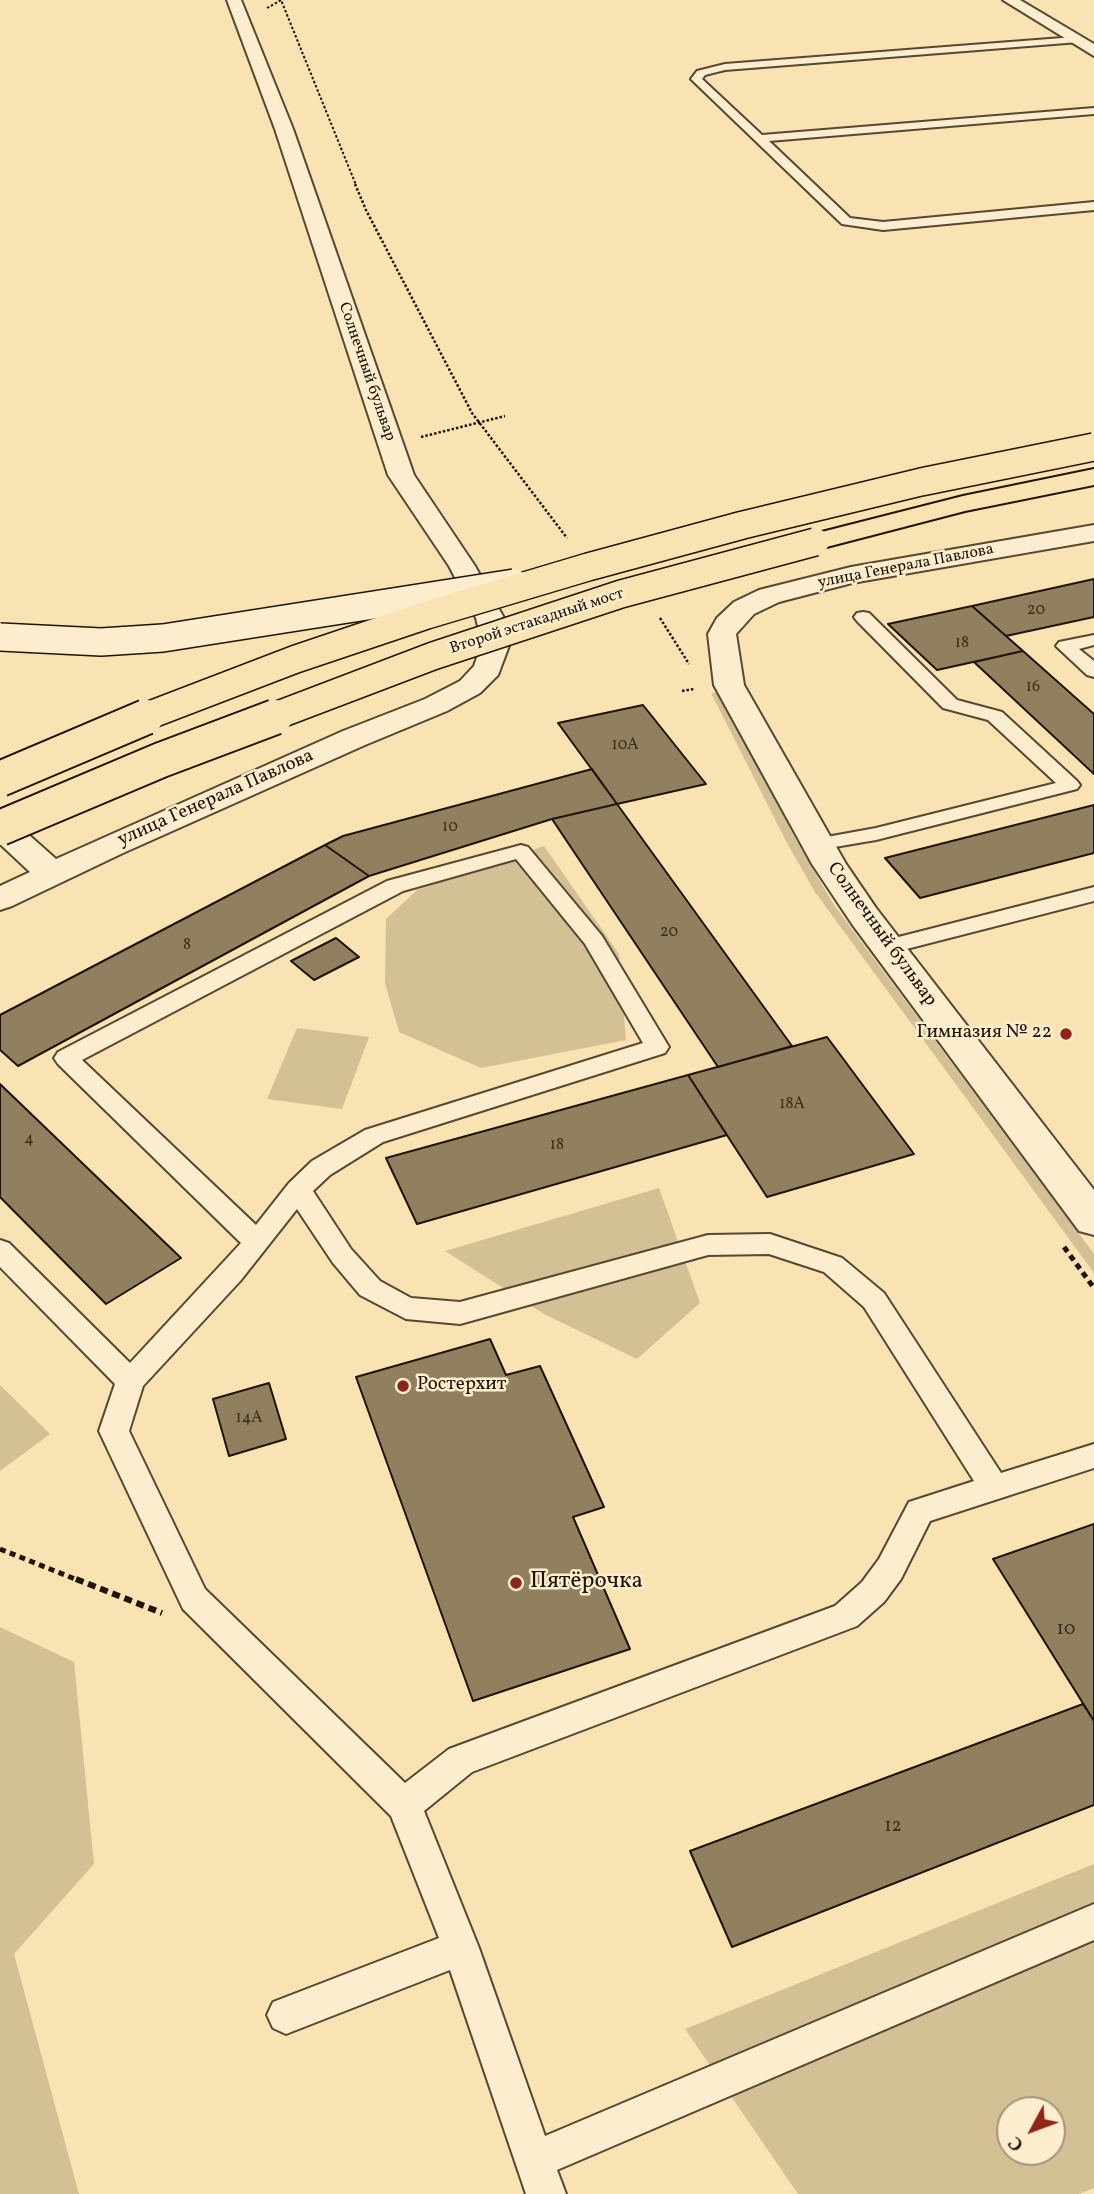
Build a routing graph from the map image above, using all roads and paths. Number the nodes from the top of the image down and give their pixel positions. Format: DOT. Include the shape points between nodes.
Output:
graph roads {
  1 [pos="234,0"];
  2 [pos="281,0"];
  3 [pos="1010,0"];
  4 [pos="1075,40"];
  5 [pos="1094,51"];
  6 [pos="1094,111"];
  7 [pos="758,139"];
  8 [pos="1094,206"];
  9 [pos="505,416"];
  10 [pos="479,422"];
  11 [pos="388,440"];
  12 [pos="1094,447"];
  13 [pos="1094,477"];
  14 [pos="1094,533"];
  15 [pos="567,538"];
  16 [pos="557,577"];
  17 [pos="863,617"];
  18 [pos="727,624"];
  19 [pos="0,637"];
  20 [pos="1094,640"];
  21 [pos="1094,671"];
  22 [pos="436,705"];
  23 [pos="0,779"];
  24 [pos="0,828"];
  25 [pos="817,844"];
  26 [pos="53,874"];
  27 [pos="1094,894"];
  28 [pos="0,899"];
  29 [pos="887,947"];
  30 [pos="298,1190"];
  31 [pos="1094,1220"];
  32 [pos="257,1242"];
  33 [pos="0,1250"];
  34 [pos="130,1381"];
  35 [pos="1094,1456"];
  36 [pos="993,1485"];
  37 [pos="0,1549"];
  38 [pos="166,1615"];
  39 [pos="404,1805"];
  40 [pos="1094,1922"];
  41 [pos="461,1948"];
  42 [pos="286,2015"];
  43 [pos="541,2177"];
  1 -- 11 [label="street, Солнечный бульвар" via="284,130"];
  2 -- 10 [label="path" via="366,210"];
  3 -- 4 [label="street"];
  4 -- 5 [label="street"];
  4 -- 7 [label="lane" via="725,67 701,73 696,79"];
  6 -- 7 [label="lane"];
  7 -- 8 [label="lane" via="838,215 859,225"];
  9 -- 10 [label="path"];
  10 -- 11 [label="path" via="424,437"];
  10 -- 15 [label="path"];
  11 -- 22 [label="street, Солнечный бульвар" via="401,475 473,586 490,618 496,643 488,669 470,687"];
  12 -- 16 [label="main road, Второй эстакадный мост, bridge" via="846,499"];
  13 -- 24 [label="main road, Второй эстакадный мост, bridge" via="889,522 563,612 289,709"];
  14 -- 18 [label="street, улица Генерала Павлова" via="851,575 769,596 744,608"];
  16 -- 19 [label="street, bridge" via="163,638 101,642"];
  16 -- 23 [label="main road, Второй эстакадный мост, bridge" via="296,659"];
  17 -- 25 [label="lane" via="950,704 995,716 1070,785 876,834"];
  18 -- 25 [label="street, Солнечный бульвар" via="722,634 729,685"];
  20 -- 21 [label="lane" via="1065,646"];
  22 -- 26 [label="street, улица Генерала Павлова"];
  24 -- 26 [label="street"];
  25 -- 29 [label="street, Солнечный бульвар"];
  26 -- 28 [label="street, улица Генерала Павлова"];
  27 -- 29 [label="lane"];
  29 -- 31 [label="street, Солнечный бульвар"];
  30 -- 32 [label="lane"];
  30 -- 32 [label="lane" via="321,1168 374,1136 657,1047 594,941 520,851 394,886 66,1058"];
  30 -- 36 [label="lane" via="342,1256 370,1287 406,1308 460,1313 708,1245 770,1244 833,1265 874,1300"];
  32 -- 34 [label="lane"];
  33 -- 34 [label="lane"];
  34 -- 39 [label="lane" via="114,1431 194,1599"];
  35 -- 36 [label="lane"];
  36 -- 39 [label="lane" via="920,1511 890,1569 846,1616 461,1760"];
  37 -- 38 [label="path"];
  39 -- 41 [label="lane"];
  40 -- 43 [label="lane"];
  41 -- 42 [label="lane"];
  41 -- 43 [label="lane"];
}
